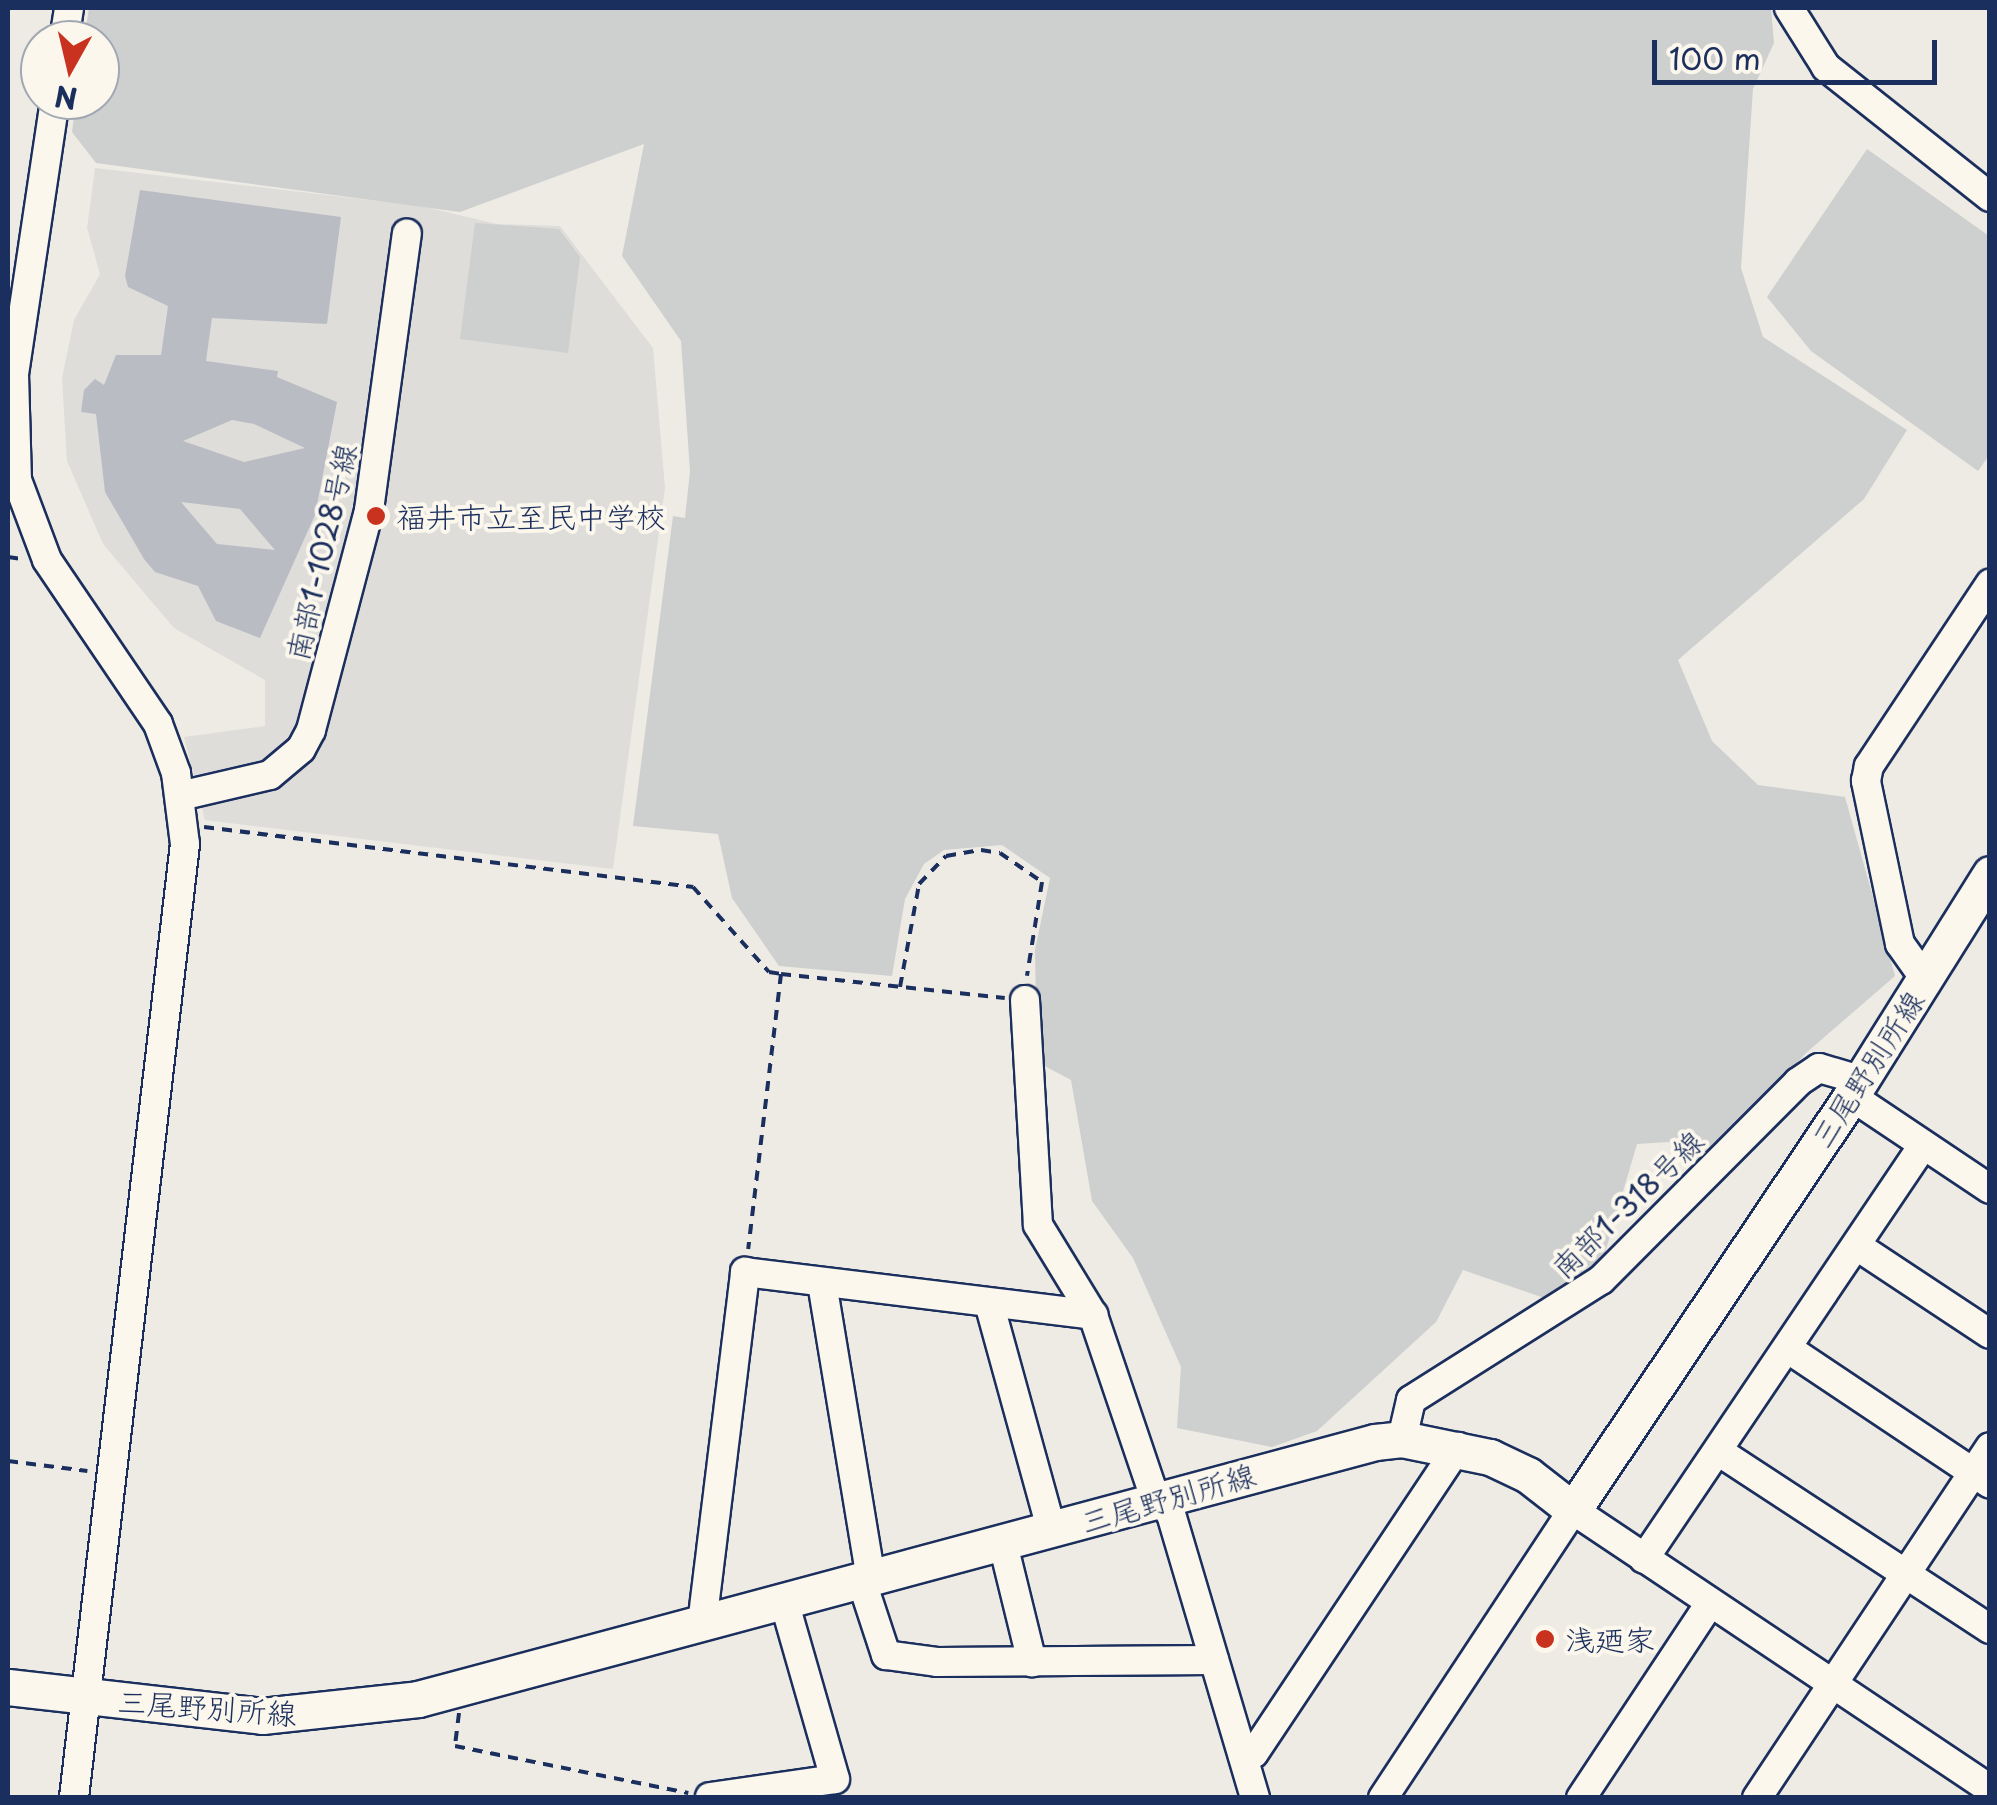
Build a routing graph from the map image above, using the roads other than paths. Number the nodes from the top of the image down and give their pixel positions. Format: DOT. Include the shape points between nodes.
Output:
graph roads {
  1 [pos="1789,8"];
  2 [pos="52,120"];
  3 [pos="1990,196"];
  4 [pos="406,234"];
  5 [pos="1990,584"];
  6 [pos="180,796"];
  7 [pos="1984,897"];
  8 [pos="1925,978"];
  9 [pos="1026,1000"];
  10 [pos="1856,1088"];
  11 [pos="1923,1145"];
  12 [pos="1986,1178"];
  13 [pos="1857,1246"];
  14 [pos="822,1283"];
  15 [pos="989,1303"];
  16 [pos="1092,1315"];
  17 [pos="1990,1334"];
  18 [pos="1787,1348"];
  19 [pos="1402,1439"];
  20 [pos="1458,1447"];
  21 [pos="1990,1447"];
  22 [pos="1718,1451"];
  23 [pos="1981,1478"];
  24 [pos="1162,1502"];
  25 [pos="1573,1510"];
  26 [pos="1052,1531"];
  27 [pos="1004,1544"];
  28 [pos="1644,1559"];
  29 [pos="1904,1574"];
  30 [pos="866,1581"];
  31 [pos="784,1602"];
  32 [pos="1710,1603"];
  33 [pos="702,1624"];
  34 [pos="1990,1629"];
  35 [pos="1214,1660"];
  36 [pos="1032,1662"];
  37 [pos="1832,1684"];
  38 [pos="8,1687"];
  39 [pos="86,1696"];
  40 [pos="1243,1756"];
  41 [pos="1983,1790"];
  42 [pos="74,1798"];
  43 [pos="710,1798"];
  44 [pos="1255,1798"];
  45 [pos="1383,1798"];
  46 [pos="1581,1798"];
  47 [pos="1757,1798"];
  1 -- 3 [label="street" via="1826,67"];
  2 -- 6 [label="street" via="14,374 17,480 47,560 158,724"];
  4 -- 6 [label="street, 南部1-1028号線" via="369,510 311,730 301,749 270,775"];
  5 -- 8 [label="street" via="1869,766 1866,782 1900,944"];
  6 -- 39 [label="street" via="185,882"];
  7 -- 8 [label="main road, 三尾野別所線"];
  8 -- 10 [label="main road, 三尾野別所線"];
  9 -- 16 [label="street" via="1038,1226"];
  10 -- 11 [label="street"];
  10 -- 19 [label="street, 南部1-318号線" via="1819,1068 1798,1082 1601,1280 1411,1400"];
  10 -- 25 [label="main road, 三尾野別所線"];
  11 -- 12 [label="street"];
  11 -- 13 [label="street"];
  13 -- 17 [label="street"];
  13 -- 18 [label="street"];
  14 -- 15 [label="street"];
  14 -- 30 [label="street"];
  14 -- 33 [label="street" via="745,1272"];
  15 -- 16 [label="street"];
  15 -- 26 [label="street"];
  16 -- 24 [label="street"];
  18 -- 22 [label="street"];
  18 -- 23 [label="street"];
  19 -- 20 [label="main road, 三尾野別所線"];
  19 -- 24 [label="main road, 三尾野別所線" via="1324,1453"];
  20 -- 25 [label="main road, 三尾野別所線" via="1528,1475"];
  20 -- 40 [label="street" via="1254,1752"];
  21 -- 23 [label="street"];
  22 -- 28 [label="street"];
  22 -- 29 [label="street"];
  23 -- 29 [label="street"];
  24 -- 26 [label="main road, 三尾野別所線"];
  24 -- 35 [label="street"];
  25 -- 28 [label="street"];
  25 -- 45 [label="street"];
  26 -- 27 [label="main road, 三尾野別所線"];
  27 -- 30 [label="main road, 三尾野別所線"];
  27 -- 36 [label="street"];
  28 -- 32 [label="street"];
  29 -- 34 [label="street"];
  29 -- 37 [label="street"];
  30 -- 31 [label="main road, 三尾野別所線"];
  30 -- 36 [label="street" via="886,1655"];
  31 -- 33 [label="main road, 三尾野別所線"];
  31 -- 43 [label="street" via="835,1779"];
  32 -- 37 [label="street"];
  32 -- 46 [label="street"];
  33 -- 39 [label="main road, 三尾野別所線" via="356,1710 262,1716"];
  35 -- 36 [label="street"];
  35 -- 40 [label="street"];
  37 -- 41 [label="street"];
  37 -- 47 [label="street"];
  38 -- 39 [label="main road, 三尾野別所線"];
  39 -- 42 [label="street"];
  40 -- 44 [label="street"];
}
